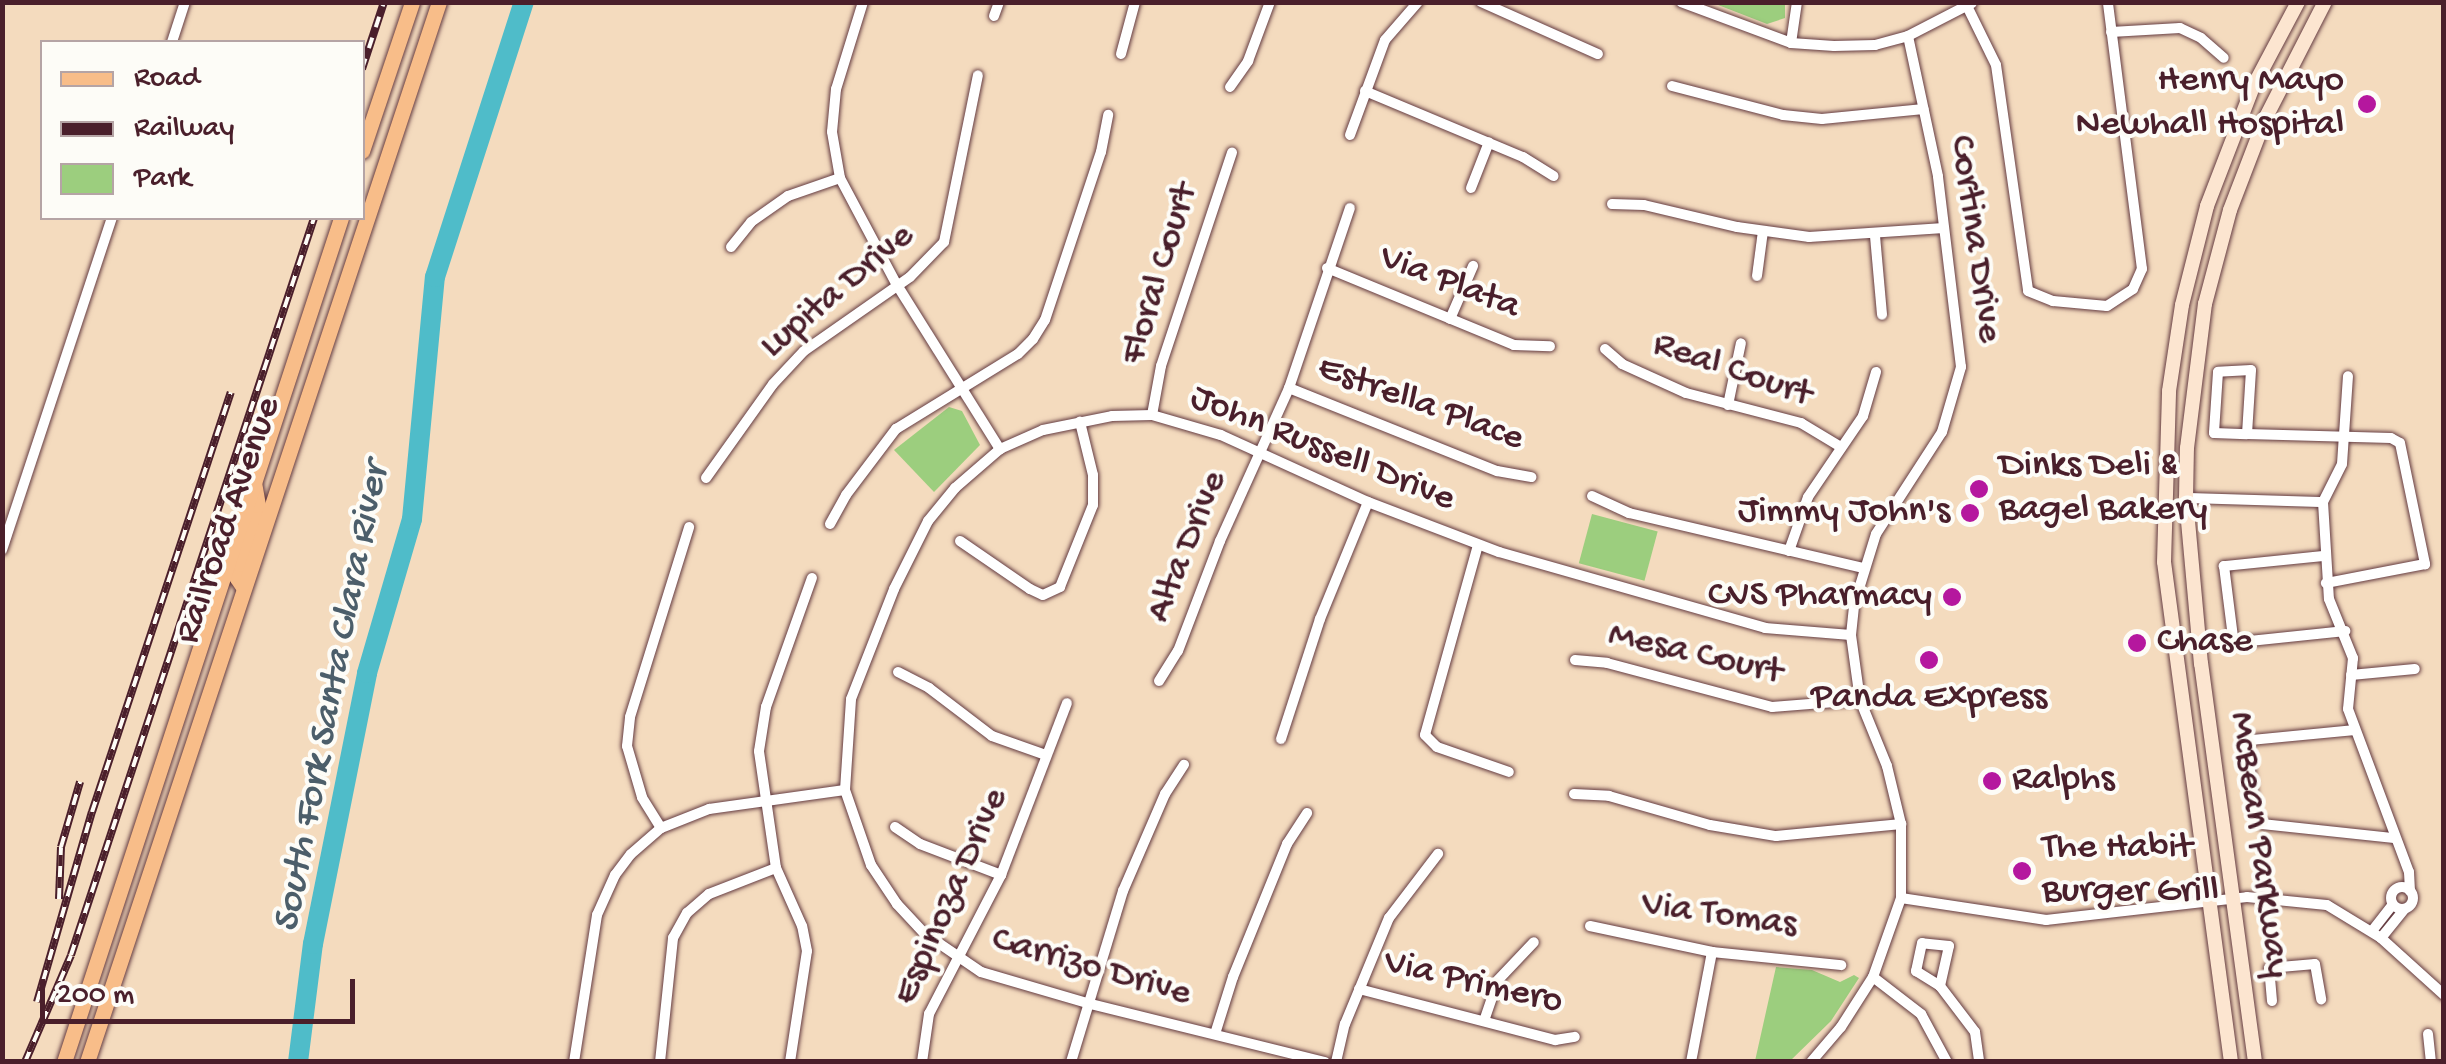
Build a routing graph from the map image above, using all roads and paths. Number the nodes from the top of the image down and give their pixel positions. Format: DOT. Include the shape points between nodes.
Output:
graph roads {
  1 [pos="185,2"];
  2 [pos="412,2"];
  3 [pos="438,2"];
  4 [pos="863,2"];
  5 [pos="999,2"];
  6 [pos="1135,2"];
  7 [pos="1270,2"];
  8 [pos="1418,2"];
  9 [pos="1481,2"];
  10 [pos="1681,2"];
  11 [pos="1796,2"];
  12 [pos="2108,2"];
  13 [pos="2298,2"];
  14 [pos="2325,2"];
  15 [pos="1968,4"];
  16 [pos="994,16"];
  17 [pos="2112,32"];
  18 [pos="1908,36"];
  19 [pos="173,40"];
  20 [pos="1791,43"];
  21 [pos="1121,54"];
  22 [pos="1598,54"];
  23 [pos="2224,58"];
  24 [pos="978,74"];
  25 [pos="1672,86"];
  26 [pos="1230,87"];
  27 [pos="1365,91"];
  28 [pos="1924,109"];
  29 [pos="1108,114"];
  30 [pos="1350,134"];
  31 [pos="365,142"];
  32 [pos="1489,142"];
  33 [pos="1232,152"];
  34 [pos="1554,176"];
  35 [pos="840,178"];
  36 [pos="1471,188"];
  37 [pos="1612,204"];
  38 [pos="1350,208"];
  39 [pos="111,220"];
  40 [pos="340,220"];
  41 [pos="1944,228"];
  42 [pos="1763,231"];
  43 [pos="1874,236"];
  44 [pos="731,248"];
  45 [pos="1473,266"];
  46 [pos="1327,268"];
  47 [pos="1756,276"];
  48 [pos="897,285"];
  49 [pos="1882,315"];
  50 [pos="1450,319"];
  51 [pos="1741,343"];
  52 [pos="1550,346"];
  53 [pos="1605,350"];
  54 [pos="1876,372"];
  55 [pos="2348,376"];
  56 [pos="961,388"];
  57 [pos="1288,388"];
  58 [pos="1728,404"];
  59 [pos="1152,415"];
  60 [pos="1080,422"];
  61 [pos="2247,434"];
  62 [pos="2344,437"];
  63 [pos="1841,447"];
  64 [pos="1000,449"];
  65 [pos="1260,453"];
  66 [pos="1531,477"];
  67 [pos="706,478"];
  68 [pos="254,482"];
  69 [pos="1592,496"];
  70 [pos="2186,498"];
  71 [pos="1368,502"];
  72 [pos="2322,502"];
  73 [pos="830,524"];
  74 [pos="689,527"];
  75 [pos="960,540"];
  76 [pos="1478,545"];
  77 [pos="2,550"];
  78 [pos="1789,551"];
  79 [pos="2324,556"];
  80 [pos="1863,568"];
  81 [pos="812,578"];
  82 [pos="2326,583"];
  83 [pos="243,587"];
  84 [pos="2345,631"];
  85 [pos="1851,635"];
  86 [pos="1576,660"];
  87 [pos="2415,669"];
  88 [pos="898,672"];
  89 [pos="2351,675"];
  90 [pos="1160,681"];
  91 [pos="851,699"];
  92 [pos="1860,700"];
  93 [pos="1066,703"];
  94 [pos="2355,730"];
  95 [pos="1281,739"];
  96 [pos="1044,754"];
  97 [pos="1184,765"];
  98 [pos="1509,772"];
  99 [pos="845,790"];
  100 [pos="1574,794"];
  101 [pos="766,800"];
  102 [pos="1307,813"];
  103 [pos="1902,824"];
  104 [pos="894,827"];
  105 [pos="661,828"];
  106 [pos="2394,838"];
  107 [pos="1438,854"];
  108 [pos="776,868"];
  109 [pos="1001,875"];
  110 [pos="2405,889"];
  111 [pos="1901,898"];
  112 [pos="2232,900"];
  113 [pos="2212,902"];
  114 [pos="2398,907"];
  115 [pos="1590,926"];
  116 [pos="2376,935"];
  117 [pos="1534,942"];
  118 [pos="1712,952"];
  119 [pos="956,959"];
  120 [pos="1841,965"];
  121 [pos="1873,977"];
  122 [pos="1940,986"];
  123 [pos="1359,989"];
  124 [pos="2444,995"];
  125 [pos="2322,1000"];
  126 [pos="2272,1002"];
  127 [pos="1087,1004"];
  128 [pos="1484,1022"];
  129 [pos="1215,1034"];
  130 [pos="2428,1034"];
  131 [pos="1575,1037"];
  132 [pos="64,1062"];
  133 [pos="87,1062"];
  134 [pos="574,1062"];
  135 [pos="660,1062"];
  136 [pos="790,1062"];
  137 [pos="922,1062"];
  138 [pos="1071,1062"];
  139 [pos="1326,1062"];
  140 [pos="1336,1062"];
  141 [pos="1691,1062"];
  142 [pos="1810,1062"];
  143 [pos="1947,1062"];
  144 [pos="1980,1062"];
  145 [pos="2231,1062"];
  146 [pos="2255,1062"];
  147 [pos="2431,1062"];
  1 -- 19 [label="street"];
  2 -- 31 [label="main road"];
  3 -- 83 [label="main road, Railroad Avenue"];
  4 -- 35 [label="street" via="836,90 832,132"];
  5 -- 16 [label="street"];
  6 -- 21 [label="street"];
  7 -- 26 [label="street" via="1248,61"];
  8 -- 27 [label="street" via="1384,40"];
  9 -- 22 [label="street"];
  10 -- 20 [label="street"];
  11 -- 20 [label="street"];
  12 -- 17 [label="street"];
  13 -- 113 [label="main road, McBean Parkway" via="2254,87 2207,206 2169,391 2164,562"];
  14 -- 70 [label="main road, McBean Parkway" via="2264,119 2215,262 2192,389"];
  15 -- 17 [label="street" via="1996,65 2023,280 2036,297 2084,306 2122,300 2142,269"];
  15 -- 18 [label="street"];
  17 -- 23 [label="street" via="2180,28"];
  18 -- 20 [label="street" via="1875,44"];
  18 -- 28 [label="street, Cortina Drive"];
  24 -- 48 [label="street, Lupita Drive" via="944,242"];
  25 -- 28 [label="street" via="1822,119"];
  27 -- 30 [label="street"];
  27 -- 32 [label="street"];
  28 -- 41 [label="street, Cortina Drive"];
  29 -- 56 [label="street" via="1045,320 1018,354"];
  32 -- 34 [label="street"];
  32 -- 36 [label="street"];
  33 -- 59 [label="street, Floral Court" via="1161,366"];
  35 -- 44 [label="street" via="788,196 751,222"];
  35 -- 48 [label="street"];
  37 -- 42 [label="street"];
  38 -- 46 [label="street, Alta Drive"];
  39 -- 77 [label="street"];
  40 -- 68 [label="main road, Railroad Avenue"];
  41 -- 43 [label="street"];
  41 -- 80 [label="street, Cortina Drive" via="1961,355 1958,388 1942,432 1886,516"];
  42 -- 43 [label="street"];
  42 -- 47 [label="street"];
  43 -- 49 [label="street"];
  45 -- 50 [label="street"];
  46 -- 50 [label="street, Via Plata"];
  46 -- 57 [label="street, Alta Drive"];
  48 -- 56 [label="street"];
  48 -- 67 [label="street, Lupita Drive" via="804,351"];
  50 -- 52 [label="street, Via Plata" via="1514,345"];
  51 -- 58 [label="street"];
  53 -- 58 [label="street, Real Court" via="1686,394"];
  54 -- 63 [label="street" via="1863,416"];
  55 -- 62 [label="street"];
  56 -- 64 [label="street"];
  56 -- 73 [label="street" via="896,429"];
  57 -- 65 [label="street, Alta Drive"];
  57 -- 66 [label="street, Estrella Place" via="1497,471"];
  58 -- 63 [label="street, Real Court" via="1801,423"];
  59 -- 60 [label="street, John Russell Drive"];
  59 -- 65 [label="street, John Russell Drive"];
  60 -- 64 [label="street, John Russell Drive"];
  60 -- 75 [label="street" via="1094,506 1060,587 1043,595 1030,589"];
  61 -- 61 [label="street" via="2214,433 2218,372 2250,370"];
  61 -- 62 [label="street"];
  62 -- 72 [label="street" via="2336,482"];
  62 -- 82 [label="street" via="2400,443 2425,564"];
  63 -- 78 [label="street" via="1797,518"];
  64 -- 91 [label="street, John Russell Drive" via="928,521"];
  65 -- 71 [label="street, John Russell Drive"];
  65 -- 90 [label="street, Alta Drive"];
  68 -- 83 [label="main road" via="258,505 238,564"];
  68 -- 132 [label="main road, Railroad Avenue"];
  69 -- 78 [label="street" via="1629,513"];
  70 -- 72 [label="street"];
  70 -- 112 [label="main road, McBean Parkway"];
  71 -- 76 [label="street, John Russell Drive"];
  71 -- 95 [label="street"];
  72 -- 79 [label="street"];
  74 -- 105 [label="street" via="630,717 627,746 642,797"];
  76 -- 85 [label="street, John Russell Drive" via="1718,617"];
  76 -- 98 [label="street" via="1424,735 1437,747"];
  78 -- 80 [label="street"];
  79 -- 82 [label="street"];
  79 -- 84 [label="street" via="2224,566 2233,637 2240,642"];
  80 -- 85 [label="street, Cortina Drive"];
  81 -- 101 [label="street" via="766,707 759,751"];
  82 -- 84 [label="street"];
  83 -- 133 [label="main road, Railroad Avenue"];
  84 -- 89 [label="street"];
  85 -- 92 [label="street, Cortina Drive"];
  86 -- 92 [label="street, Mesa Court" via="1772,708"];
  87 -- 89 [label="street"];
  88 -- 96 [label="street" via="992,736"];
  89 -- 94 [label="street" via="2346,692"];
  91 -- 99 [label="street, Carrizo Drive"];
  92 -- 103 [label="street, Cortina Drive"];
  93 -- 96 [label="street, Espinoza Drive"];
  94 -- 106 [label="street"];
  94 -- 106 [label="street" via="2246,745 2256,815 2262,824"];
  96 -- 109 [label="street, Espinoza Drive"];
  97 -- 127 [label="street" via="1123,891"];
  99 -- 101 [label="street"];
  99 -- 119 [label="street, Carrizo Drive" via="870,865 897,904"];
  100 -- 103 [label="street" via="1609,796 1776,836"];
  101 -- 105 [label="street" via="709,808"];
  101 -- 108 [label="street"];
  102 -- 129 [label="street" via="1287,844 1232,976"];
  103 -- 111 [label="street, Cortina Drive"];
  104 -- 109 [label="street"];
  105 -- 134 [label="street" via="614,875 596,914"];
  106 -- 110 [label="street"];
  107 -- 123 [label="street" via="1389,918"];
  108 -- 135 [label="street" via="709,894 672,938"];
  108 -- 136 [label="street" via="808,951"];
  109 -- 119 [label="street, Espinoza Drive"];
  110 -- 114 [label="street" via="2392,892"];
  110 -- 114 [label="street" via="2412,902"];
  111 -- 113 [label="street" via="2046,920"];
  111 -- 121 [label="street"];
  112 -- 113 [label="street"];
  112 -- 116 [label="street" via="2328,905"];
  112 -- 146 [label="main road, McBean Parkway"];
  113 -- 145 [label="main road, McBean Parkway"];
  114 -- 116 [label="street"];
  115 -- 118 [label="street, Via Tomas"];
  116 -- 124 [label="street"];
  117 -- 128 [label="street" via="1508,965"];
  118 -- 120 [label="street, Via Tomas"];
  118 -- 141 [label="street"];
  119 -- 127 [label="street, Carrizo Drive" via="998,979"];
  119 -- 137 [label="street, Espinoza Drive" via="929,1014"];
  121 -- 142 [label="street"];
  121 -- 143 [label="street" via="1920,1014"];
  122 -- 144 [label="street" via="1975,1032"];
  123 -- 128 [label="street, Via Primero"];
  123 -- 140 [label="street"];
  125 -- 126 [label="street" via="2316,964 2270,968"];
  127 -- 129 [label="street, Carrizo Drive"];
  127 -- 138 [label="street"];
  128 -- 131 [label="street, Via Primero" via="1555,1040"];
  129 -- 139 [label="street, Carrizo Drive"];
  130 -- 147 [label="street"];
}
